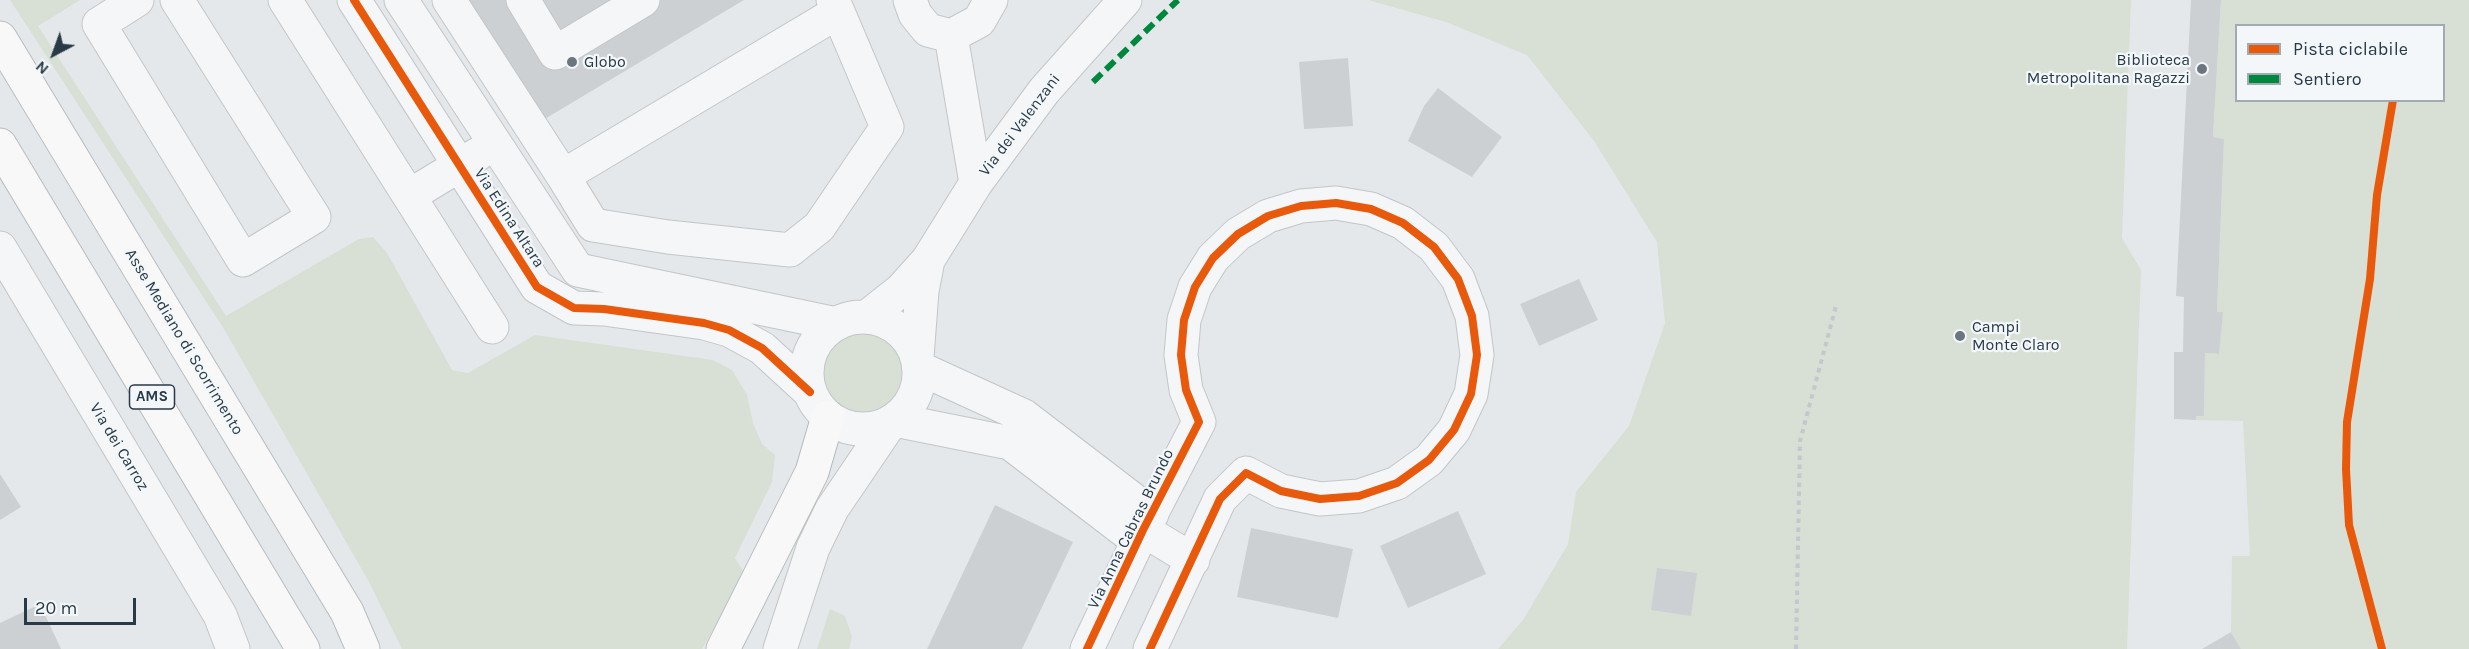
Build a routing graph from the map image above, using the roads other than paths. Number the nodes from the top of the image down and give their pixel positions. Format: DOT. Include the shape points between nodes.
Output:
graph roads {
  1 [pos="137,0"];
  2 [pos="177,0"];
  3 [pos="285,0"];
  4 [pos="354,0"];
  5 [pos="401,0"];
  6 [pos="449,0"];
  7 [pos="523,0"];
  8 [pos="643,0"];
  9 [pos="910,0"];
  10 [pos="991,0"];
  11 [pos="1125,0"];
  12 [pos="835,6"];
  13 [pos="951,36"];
  14 [pos="0,38"];
  15 [pos="495,143"];
  16 [pos="0,145"];
  17 [pos="459,165"];
  18 [pos="563,176"];
  19 [pos="976,183"];
  20 [pos="409,195"];
  21 [pos="668,237"];
  22 [pos="0,248"];
  23 [pos="927,261"];
  24 [pos="667,289"];
  25 [pos="851,320"];
  26 [pos="492,327"];
  27 [pos="918,362"];
  28 [pos="819,405"];
  29 [pos="893,421"];
  30 [pos="1144,528"];
  31 [pos="1193,560"];
  32 [pos="233,649"];
  33 [pos="303,649"];
  34 [pos="363,649"];
  35 [pos="723,649"];
  36 [pos="780,649"];
  37 [pos="1087,649"];
  38 [pos="1150,649"];
  1 -- 2 [label="street" via="99,24 243,260 314,217"];
  3 -- 20 [label="street"];
  4 -- 17 [label="street, Via Edina Altara"];
  5 -- 15 [label="street, Via Edina Altara"];
  6 -- 18 [label="street"];
  7 -- 8 [label="street" via="555,53"];
  9 -- 13 [label="street" via="915,15 928,30"];
  10 -- 13 [label="street" via="979,21"];
  11 -- 19 [label="street, Via dei Valenzani" via="1044,91"];
  12 -- 18 [label="street"];
  12 -- 21 [label="street" via="887,127 819,227 790,250"];
  13 -- 19 [label="street"];
  14 -- 34 [label="highway, Asse Mediano di Scorrimento" via="347,612"];
  15 -- 17 [label="street"];
  15 -- 24 [label="street, Via Edina Altara" via="578,270"];
  16 -- 33 [label="highway, AMS"];
  17 -- 20 [label="street"];
  17 -- 28 [label="street, Via Edina Altara" via="537,286 574,308 704,323 729,330 762,348"];
  18 -- 21 [label="street" via="593,225"];
  19 -- 23 [label="street, Via dei Valenzani"];
  20 -- 26 [label="street"];
  21 -- 24 [label="street"];
  22 -- 32 [label="street, Via dei Carroz" via="220,615"];
  23 -- 25 [label="street, Via dei Valenzani" via="901,290"];
  23 -- 27 [label="street, Via dei Valenzani"];
  24 -- 25 [label="street, Via Edina Altara"];
  25 -- 27 [label="street" via="897,328 912,346"];
  25 -- 28 [label="street, Via dei Valenzani" via="823,333 814,346 807,377"];
  27 -- 29 [label="street, Via dei Valenzani" via="916,392 904,412"];
  27 -- 30 [label="street, Via Anna Cabras Brundo" via="1024,416"];
  28 -- 29 [label="street" via="857,430"];
  28 -- 35 [label="highway" via="812,472"];
  29 -- 30 [label="street, Via Anna Cabras Brundo" via="1010,443"];
  29 -- 36 [label="street, Via dei Valenzani" via="828,519 813,549"];
  30 -- 31 [label="street, Via Anna Cabras Brundo"];
  30 -- 31 [label="street, Via Anna Cabras Brundo" via="1199,422 1186,390 1181,355 1184,320 1195,287 1213,258 1238,234 1268,216 1301,206 1336,203 1371,209 1403,223 1434,248 1458,279 1472,316 1477,355 1471,394 1454,430 1429,460 1397,483 1359,496 1320,499 1281,491 1246,473 1220,500"];
  30 -- 37 [label="street, Via Anna Cabras Brundo"];
  31 -- 38 [label="street"];
}
